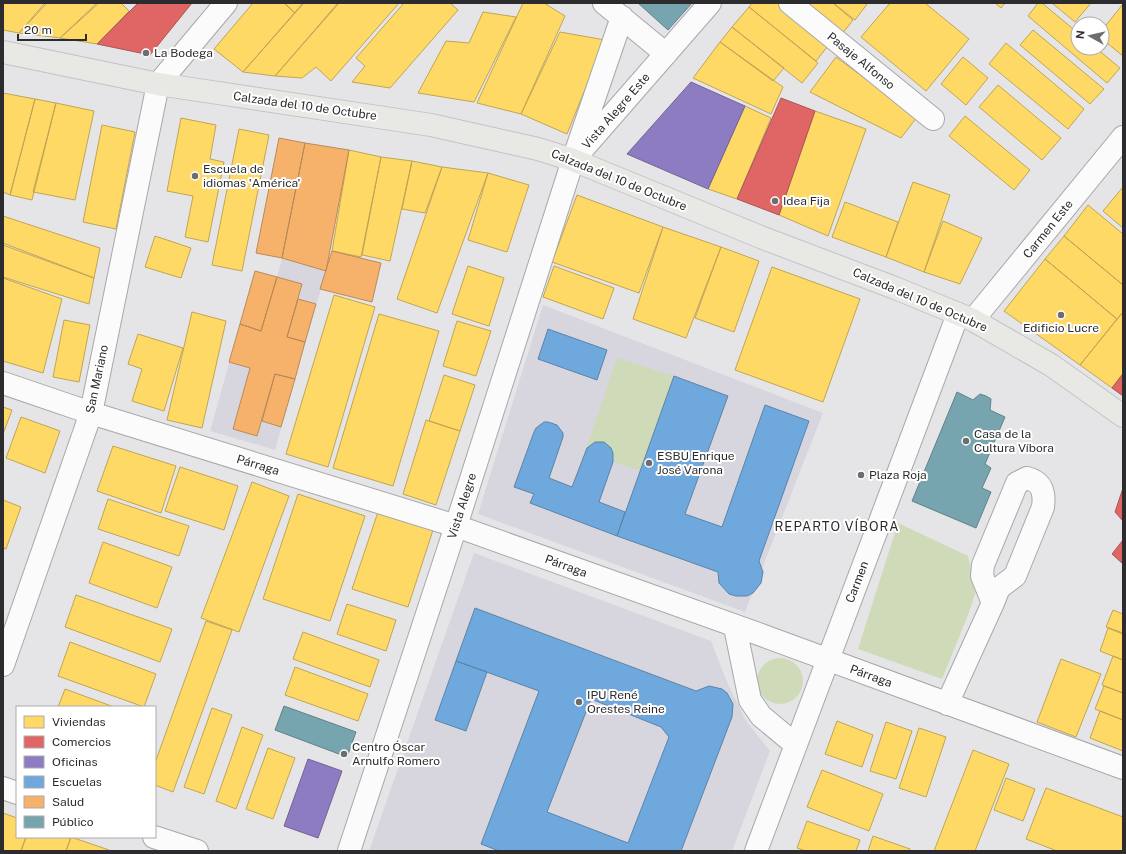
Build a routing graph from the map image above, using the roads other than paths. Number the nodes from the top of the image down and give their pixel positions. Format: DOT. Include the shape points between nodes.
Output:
graph roads {
  1 [pos="226,3"];
  2 [pos="604,3"];
  3 [pos="710,3"];
  4 [pos="790,3"];
  5 [pos="622,17"];
  6 [pos="3,52"];
  7 [pos="666,54"];
  8 [pos="158,84"];
  9 [pos="933,119"];
  10 [pos="1123,137"];
  11 [pos="573,160"];
  12 [pos="966,317"];
  13 [pos="3,383"];
  14 [pos="91,413"];
  15 [pos="1123,416"];
  16 [pos="456,526"];
  17 [pos="993,603"];
  18 [pos="735,627"];
  19 [pos="828,660"];
  20 [pos="3,665"];
  21 [pos="947,704"];
  22 [pos="796,745"];
  23 [pos="1123,768"];
  24 [pos="3,788"];
  25 [pos="16,793"];
  26 [pos="156,838"];
  27 [pos="197,851"];
  28 [pos="349,851"];
  29 [pos="756,851"];
  1 -- 8 [label="street"];
  2 -- 5 [label="street"];
  3 -- 7 [label="street, Vista Alegre Este"];
  4 -- 9 [label="street, Pasaje Alfonso"];
  5 -- 7 [label="street"];
  5 -- 11 [label="street, Vista Alegre Este"];
  6 -- 8 [label="main road, Calzada del 10 de Octubre"];
  7 -- 11 [label="street, Vista Alegre Este"];
  8 -- 11 [label="main road, Calzada del 10 de Octubre" via="431,125 538,148"];
  8 -- 14 [label="street, San Mariano"];
  10 -- 12 [label="street, Carmen Este"];
  11 -- 12 [label="main road, Calzada del 10 de Octubre"];
  11 -- 16 [label="street, Vista Alegre"];
  12 -- 15 [label="main road, Calzada del 10 de Octubre" via="1051,365"];
  12 -- 19 [label="street, Carmen"];
  13 -- 14 [label="street, Párraga"];
  14 -- 16 [label="street, Párraga"];
  14 -- 20 [label="street, San Mariano"];
  16 -- 18 [label="street, Párraga"];
  16 -- 28 [label="street, Vista Alegre"];
  17 -- 17 [label="street" via="999,588 1015,576 1043,507 1045,496 1042,486 1035,480 1027,478 1017,483 983,565 982,576"];
  17 -- 21 [label="street"];
  18 -- 19 [label="street, Párraga"];
  18 -- 22 [label="street" via="750,700 761,716"];
  19 -- 21 [label="street, Párraga"];
  19 -- 22 [label="street, Carmen"];
  21 -- 23 [label="street, Párraga"];
  22 -- 29 [label="street, Carmen"];
  24 -- 25 [label="street"];
  26 -- 27 [label="street"];
}
